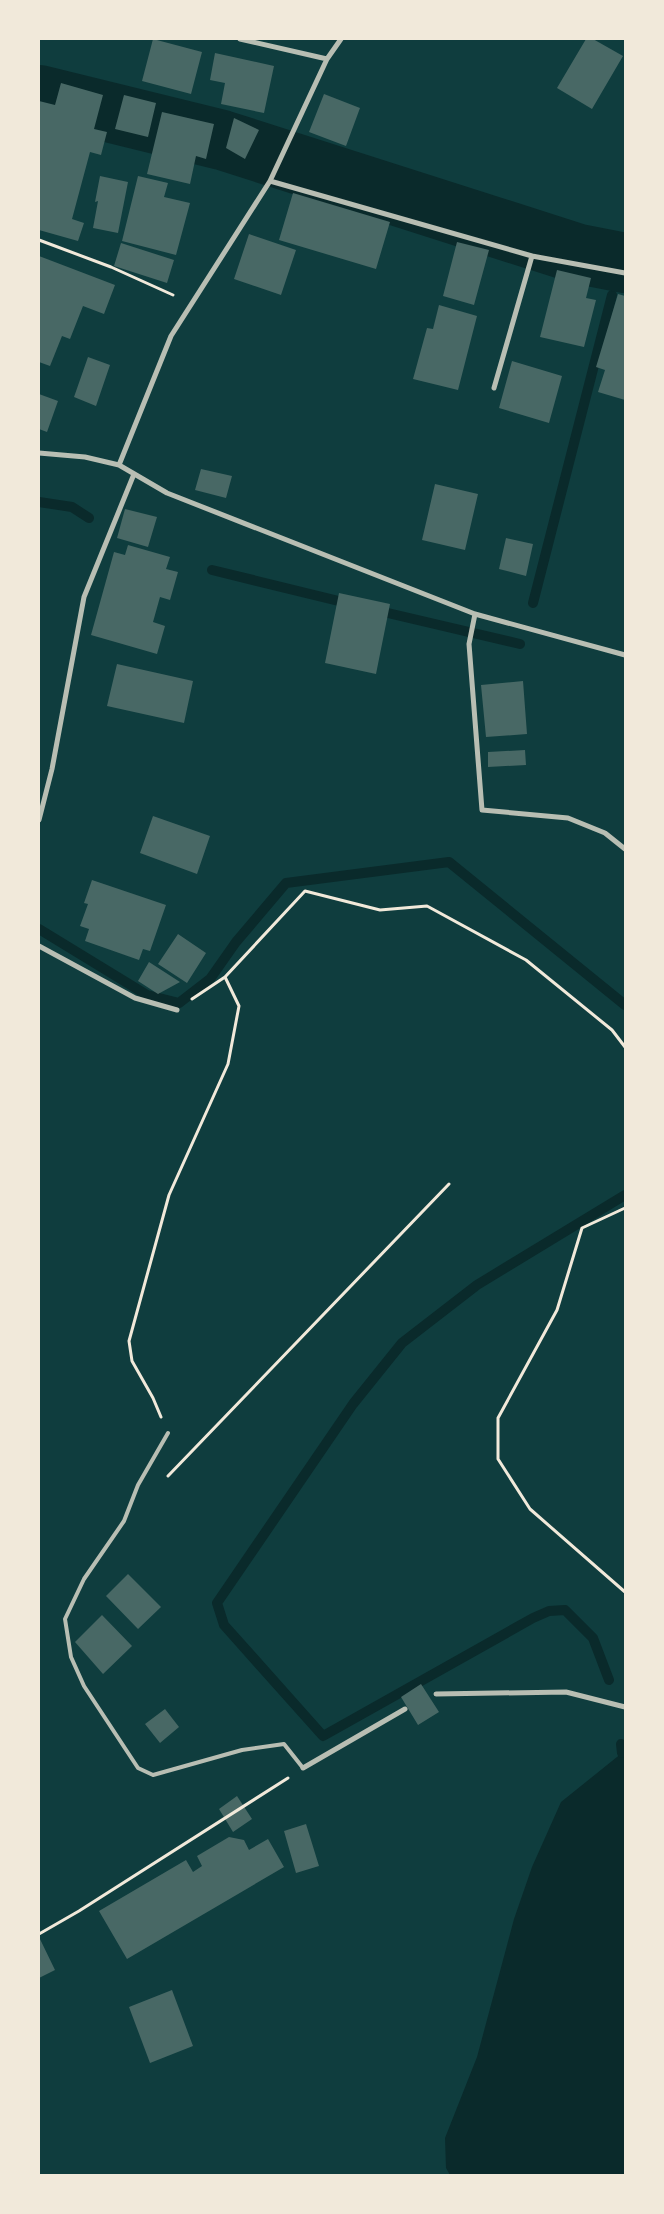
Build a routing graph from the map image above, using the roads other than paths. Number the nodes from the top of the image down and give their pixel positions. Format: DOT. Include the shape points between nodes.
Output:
graph roads {
  1 [pos="240,39"];
  2 [pos="341,39"];
  3 [pos="327,59"];
  4 [pos="270,181"];
  5 [pos="532,256"];
  6 [pos="625,273"];
  7 [pos="494,388"];
  8 [pos="39,453"];
  9 [pos="119,465"];
  10 [pos="134,474"];
  11 [pos="475,614"];
  12 [pos="625,655"];
  13 [pos="39,820"];
  14 [pos="625,849"];
  15 [pos="39,946"];
  16 [pos="177,1010"];
  17 [pos="168,1433"];
  18 [pos="436,1694"];
  19 [pos="625,1707"];
  20 [pos="405,1709"];
  21 [pos="303,1768"];
  1 -- 3 [label="street"];
  2 -- 3 [label="street"];
  3 -- 4 [label="street"];
  4 -- 5 [label="street"];
  4 -- 9 [label="street" via="171,336"];
  5 -- 6 [label="street"];
  5 -- 7 [label="street"];
  8 -- 9 [label="street"];
  9 -- 10 [label="street"];
  10 -- 11 [label="street" via="167,493"];
  10 -- 13 [label="street" via="84,597 52,769"];
  11 -- 12 [label="street"];
  11 -- 14 [label="street" via="469,644 482,810 568,818 605,833"];
  15 -- 16 [label="street" via="135,998"];
  17 -- 21 [label="lane" via="138,1485 124,1521 84,1579 65,1619 71,1656 84,1686 138,1768 153,1775 242,1750 284,1744"];
  18 -- 19 [label="street" via="566,1692"];
  20 -- 21 [label="street"];
}
